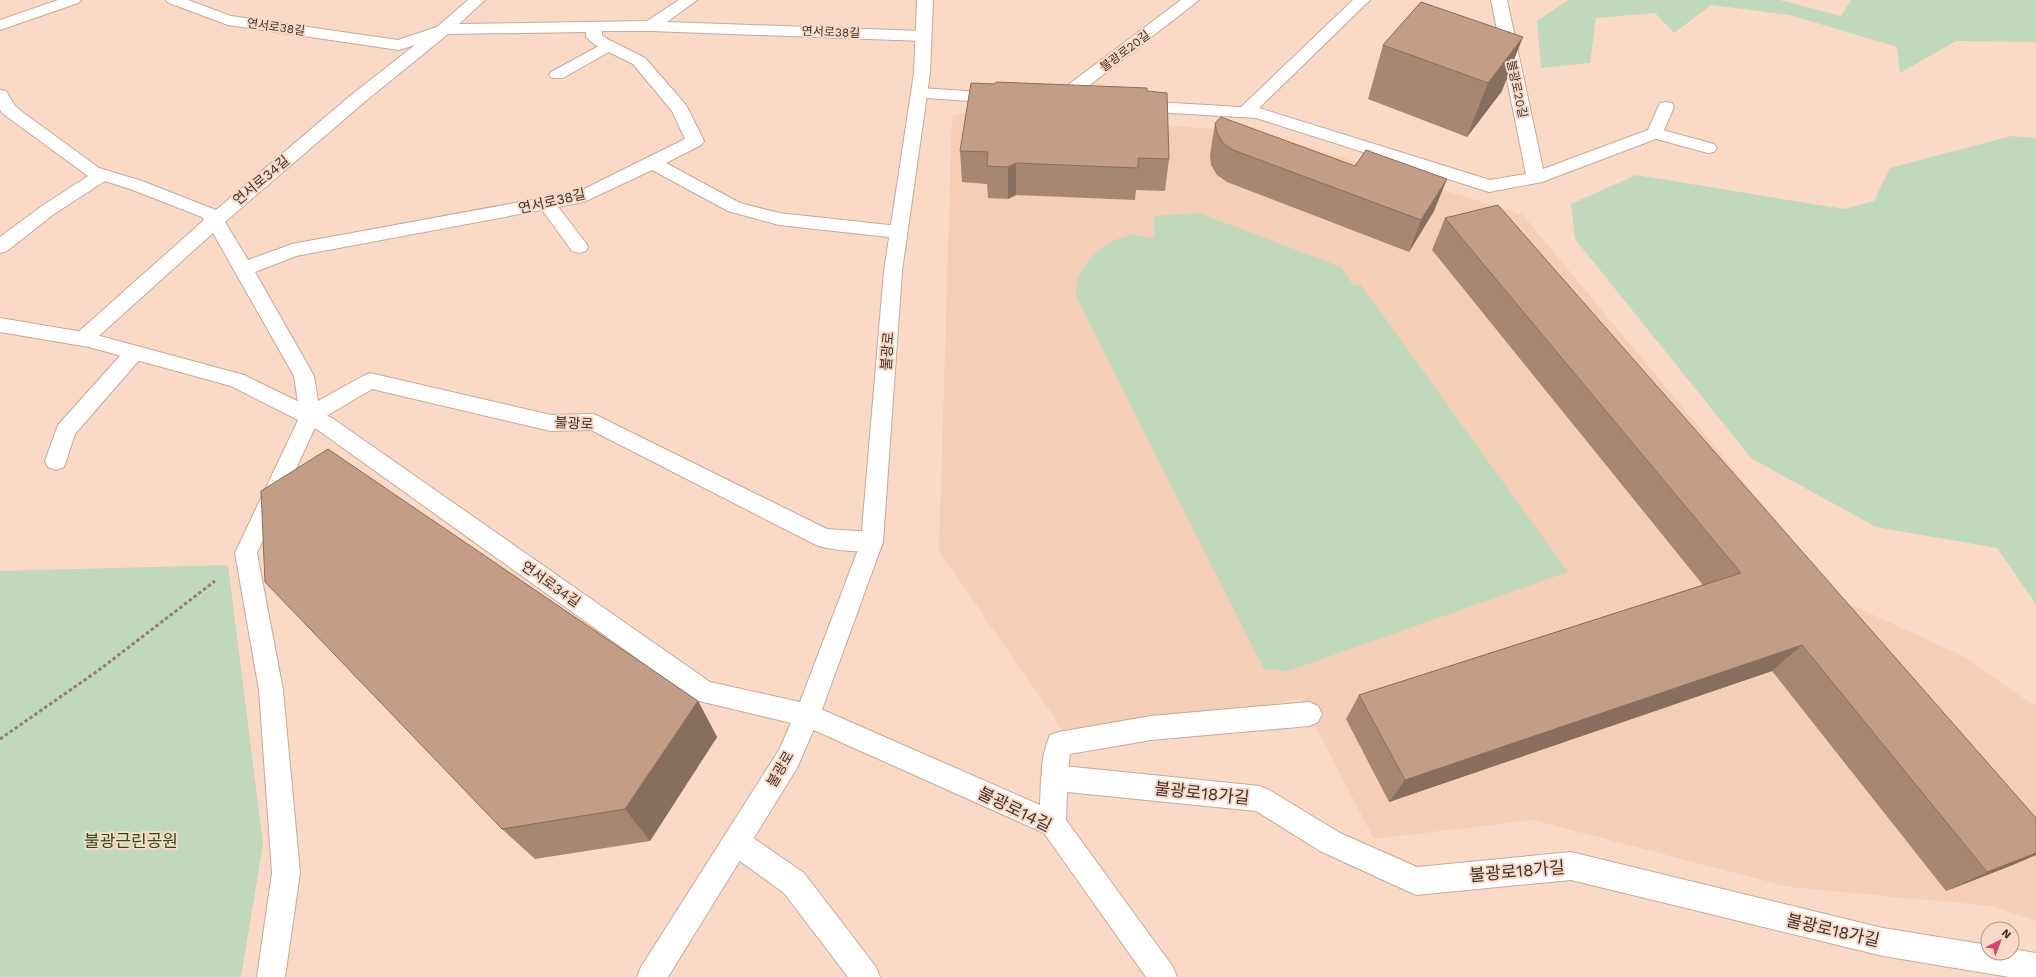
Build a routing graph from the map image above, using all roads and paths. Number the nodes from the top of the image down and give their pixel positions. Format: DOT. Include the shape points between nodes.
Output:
graph roads {
  1 [pos="73,0"];
  2 [pos="174,0"];
  3 [pos="477,0"];
  4 [pos="689,0"];
  5 [pos="924,0"];
  6 [pos="1191,0"];
  7 [pos="1362,0"];
  8 [pos="1499,0"];
  9 [pos="0,25"];
  10 [pos="594,26"];
  11 [pos="651,26"];
  12 [pos="447,28"];
  13 [pos="923,36"];
  14 [pos="608,46"];
  15 [pos="557,75"];
  16 [pos="919,93"];
  17 [pos="0,95"];
  18 [pos="1011,98"];
  19 [pos="1081,102"];
  20 [pos="1120,105"];
  21 [pos="1666,107"];
  22 [pos="1245,112"];
  23 [pos="8,119"];
  24 [pos="1655,132"];
  25 [pos="1708,148"];
  26 [pos="653,163"];
  27 [pos="102,175"];
  28 [pos="1536,178"];
  29 [pos="546,203"];
  30 [pos="214,222"];
  31 [pos="898,232"];
  32 [pos="0,247"];
  33 [pos="579,247"];
  34 [pos="244,269"];
  35 [pos="0,325"];
  36 [pos="83,339"];
  37 [pos="134,353"];
  38 [pos="310,416"];
  39 [pos="56,461"];
  40 [pos="872,542"];
  41 [pos="247,558"];
  42 [pos="1309,714"];
  43 [pos="807,715"];
  44 [pos="0,740"];
  45 [pos="1054,778"];
  46 [pos="1053,824"];
  47 [pos="736,842"];
  48 [pos="2036,967"];
  49 [pos="271,977"];
  50 [pos="651,977"];
  51 [pos="866,977"];
  52 [pos="1163,977"];
  1 -- 9 [label="street"];
  2 -- 12 [label="street, 연서로38길" via="228,20 399,45"];
  3 -- 12 [label="street, 연서로34길"];
  4 -- 11 [label="street"];
  5 -- 13 [label="street, 불광로"];
  6 -- 19 [label="street, 불광로20길" via="1050,101"];
  7 -- 22 [label="street"];
  8 -- 28 [label="street, 불광로20길"];
  10 -- 11 [label="street, 연서로38길"];
  10 -- 12 [label="street, 연서로38길"];
  10 -- 14 [label="street, 연서로38길" via="594,37"];
  11 -- 13 [label="street, 연서로38길"];
  12 -- 30 [label="street, 연서로34길" via="404,59"];
  13 -- 16 [label="street, 불광로"];
  14 -- 15 [label="street"];
  14 -- 26 [label="street, 연서로38길" via="639,61 680,109 695,141"];
  16 -- 18 [label="street"];
  16 -- 31 [label="street, 불광로"];
  17 -- 23 [label="street" via="8,109"];
  20 -- 22 [label="street"];
  21 -- 24 [label="street"];
  22 -- 28 [label="street" via="1257,113 1490,186"];
  23 -- 27 [label="street" via="93,172"];
  24 -- 25 [label="street"];
  24 -- 28 [label="street"];
  26 -- 29 [label="street, 연서로38길" via="584,196"];
  26 -- 31 [label="street" via="734,207 779,219"];
  27 -- 30 [label="street" via="136,185 208,214"];
  27 -- 32 [label="street" via="48,210"];
  29 -- 33 [label="street"];
  29 -- 34 [label="street, 연서로38길" via="292,250"];
  30 -- 34 [label="street"];
  30 -- 36 [label="street, 연서로34길"];
  31 -- 40 [label="street, 불광로"];
  34 -- 38 [label="street" via="304,376"];
  35 -- 36 [label="street, 연서로34길"];
  36 -- 37 [label="street, 연서로34길"];
  37 -- 38 [label="street, 연서로34길" via="237,380"];
  37 -- 39 [label="street" via="65,431"];
  38 -- 40 [label="street, 불광로" via="370,382 551,423 594,422 824,538"];
  38 -- 41 [label="street"];
  38 -- 43 [label="street, 연서로34길" via="325,424 704,692"];
  40 -- 43 [label="street, 불광로"];
  41 -- 44 [label="path" via="174,610 99,670"];
  41 -- 49 [label="street" via="271,690 286,873"];
  42 -- 45 [label="street" via="1151,728 1059,744"];
  43 -- 46 [label="street, 불광로14길"];
  43 -- 47 [label="street, 불광로" via="788,758"];
  45 -- 46 [label="street"];
  45 -- 48 [label="street, 불광로18가길" via="1260,799 1330,842 1416,881 1571,866 1882,942"];
  46 -- 52 [label="street, 불광로14길"];
  47 -- 50 [label="street, 불광로"];
  47 -- 51 [label="street" via="794,883"];
}
